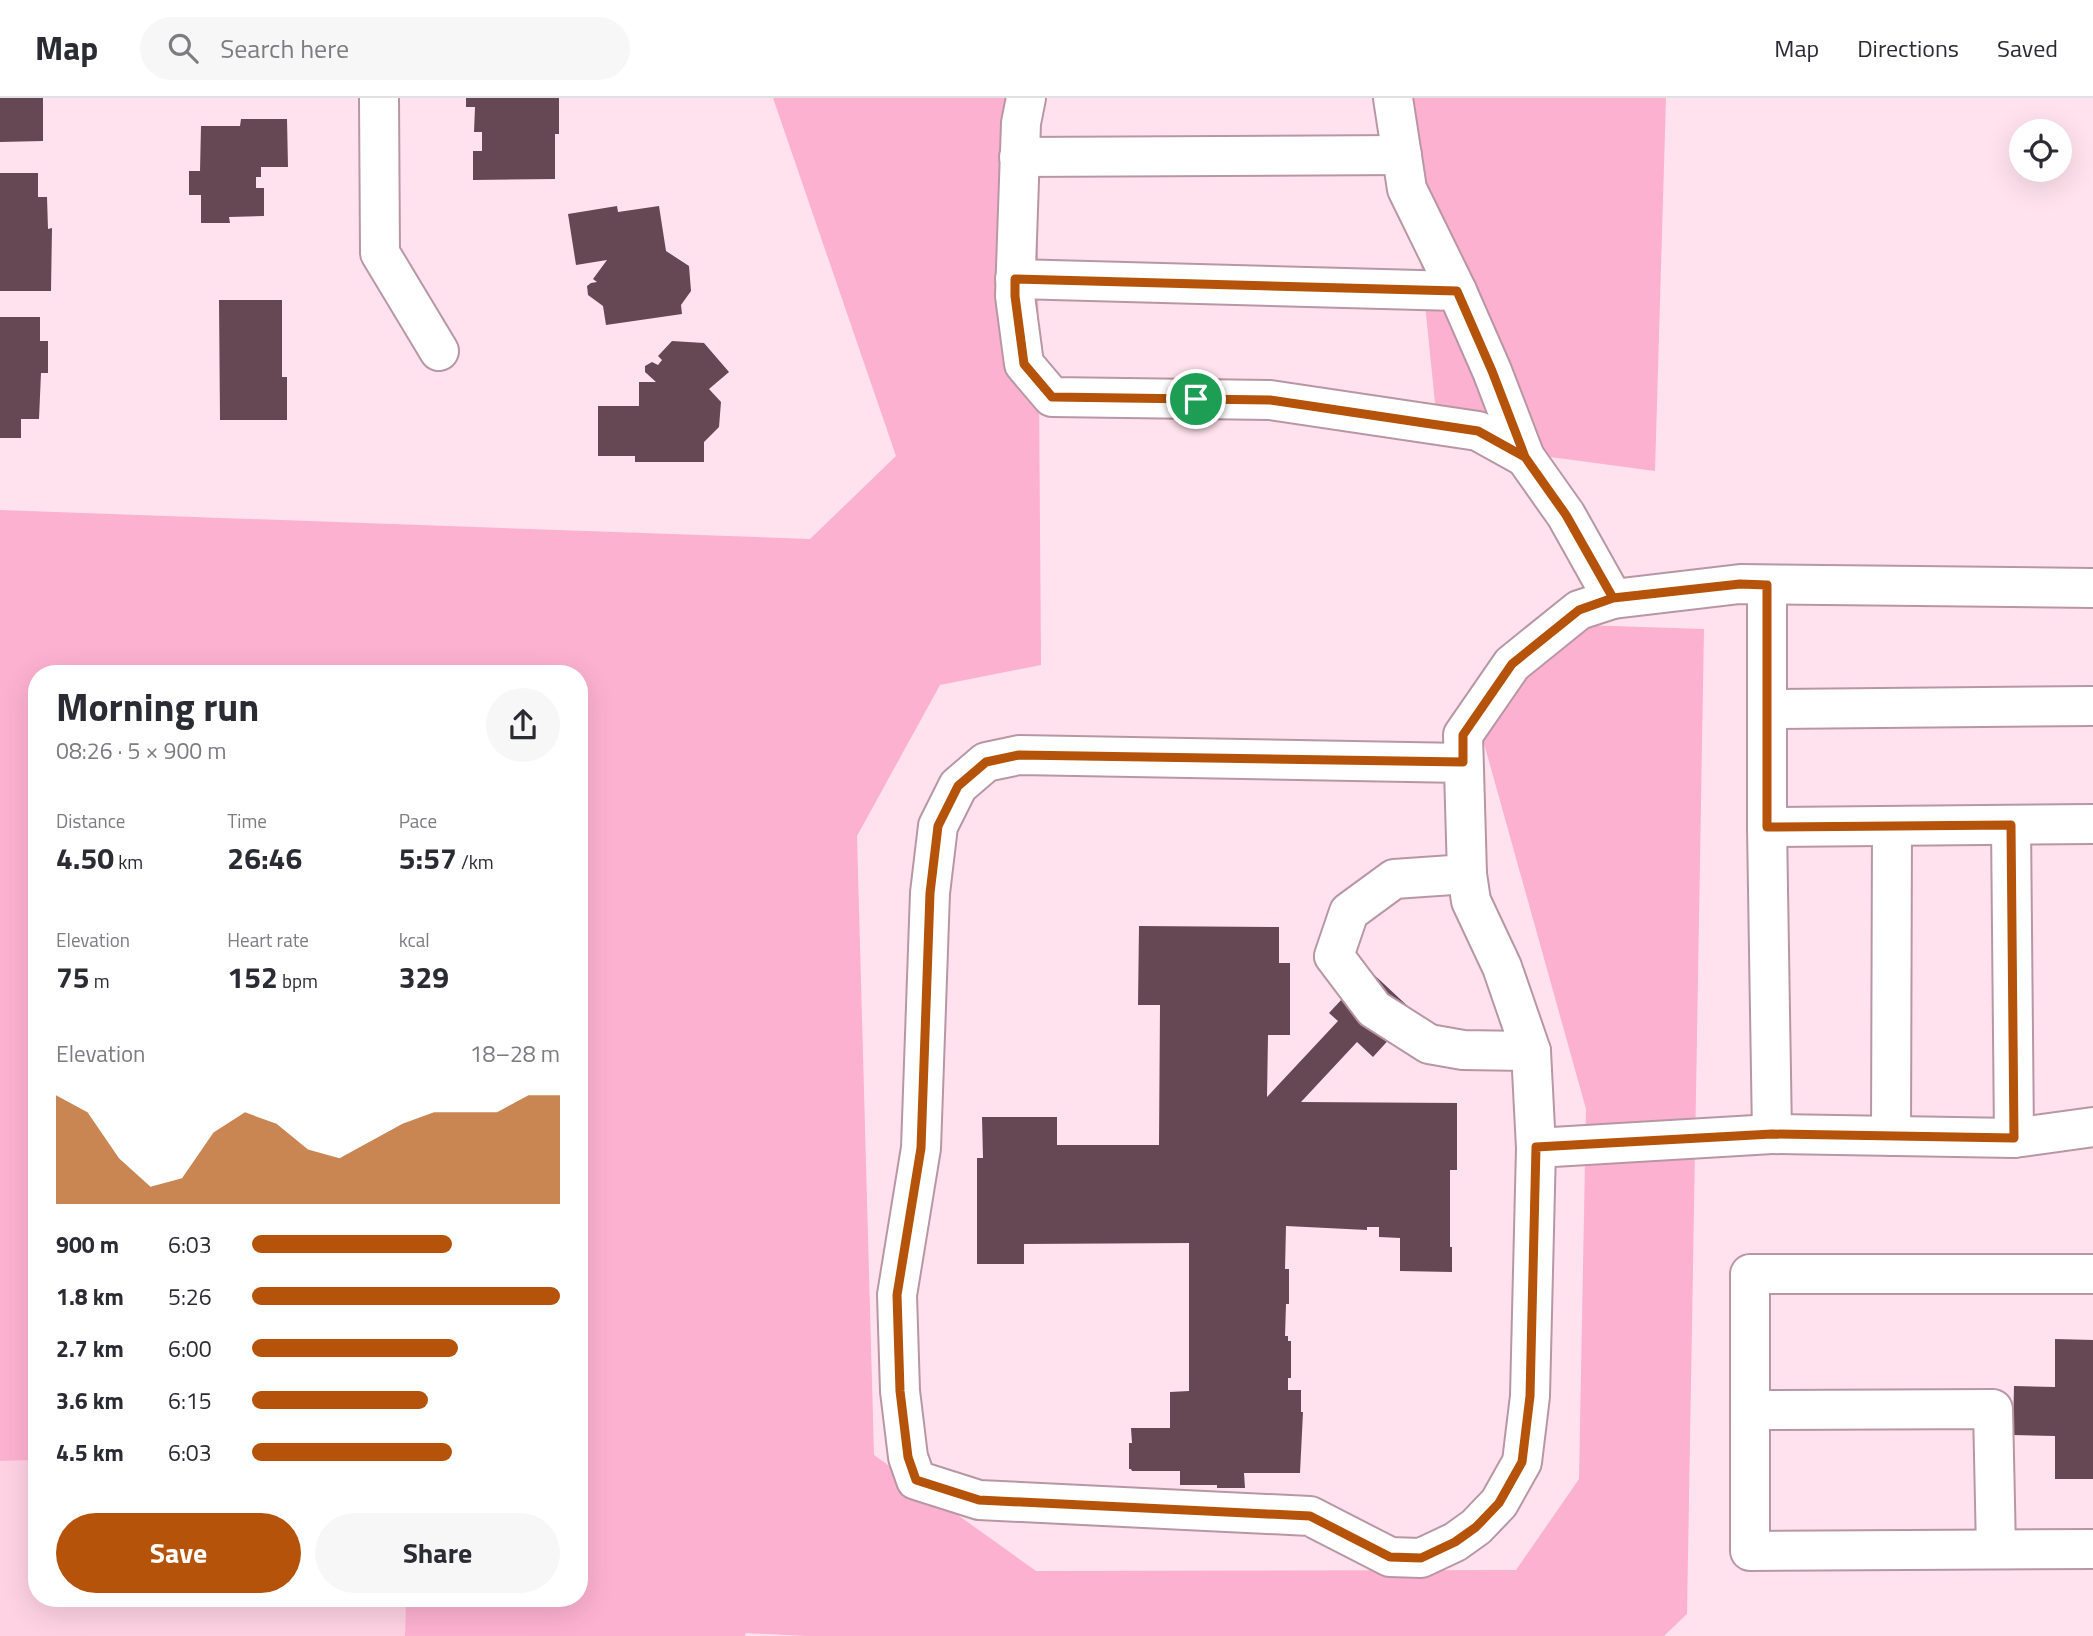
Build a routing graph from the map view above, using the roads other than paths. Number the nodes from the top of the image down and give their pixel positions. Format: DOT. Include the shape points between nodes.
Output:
graph roads {
  1 [pos="379,98"];
  2 [pos="1026,98"];
  3 [pos="1393,98"];
  4 [pos="1402,155"];
  5 [pos="1019,157"];
  6 [pos="1015,279"];
  7 [pos="1457,291"];
  8 [pos="439,351"];
  9 [pos="1525,457"];
  10 [pos="1767,585"];
  11 [pos="2093,588"];
  12 [pos="1613,598"];
  13 [pos="2093,706"];
  14 [pos="1768,709"];
  15 [pos="1463,762"];
  16 [pos="2093,824"];
  17 [pos="2011,825"];
  18 [pos="1892,826"];
  19 [pos="1767,827"];
  20 [pos="1467,874"];
  21 [pos="1531,1051"];
  22 [pos="2093,1127"];
  23 [pos="1772,1134"];
  24 [pos="1891,1136"];
  25 [pos="2014,1138"];
  26 [pos="1536,1147"];
  27 [pos="2093,1274"];
  28 [pos="1750,1410"];
  29 [pos="1996,1549"];
  30 [pos="2093,1549"];
  1 -- 8 [label="street" via="380,253"];
  2 -- 5 [label="street"];
  3 -- 4 [label="street"];
  4 -- 5 [label="street"];
  4 -- 7 [label="street" via="1407,189"];
  5 -- 6 [label="street"];
  6 -- 7 [label="street"];
  6 -- 9 [label="street" via="1024,364 1052,397 1270,400 1478,431"];
  7 -- 9 [label="street"];
  9 -- 12 [label="street" via="1566,515"];
  10 -- 11 [label="street"];
  10 -- 12 [label="street"];
  10 -- 14 [label="street"];
  12 -- 15 [label="street" via="1579,610 1512,664 1463,735"];
  13 -- 14 [label="street"];
  14 -- 19 [label="street"];
  15 -- 20 [label="street"];
  15 -- 26 [label="street" via="1019,755 986,762 958,786 938,826 930,893 921,1148 897,1295 900,1391 908,1457 916,1480 979,1500 1310,1516 1390,1557 1421,1558 1455,1542 1499,1503 1522,1462 1530,1396"];
  16 -- 17 [label="street"];
  17 -- 18 [label="street"];
  17 -- 25 [label="street"];
  18 -- 19 [label="street"];
  18 -- 24 [label="street"];
  19 -- 23 [label="street"];
  20 -- 21 [label="street" via="1471,901 1502,967"];
  20 -- 21 [label="street" via="1395,879 1349,912 1335,956 1374,1009 1429,1044 1463,1050"];
  21 -- 26 [label="street"];
  22 -- 25 [label="street"];
  23 -- 24 [label="street"];
  23 -- 26 [label="street"];
  24 -- 25 [label="street"];
  27 -- 28 [label="street" via="1750,1274"];
  28 -- 29 [label="street" via="1993,1409"];
  28 -- 29 [label="street" via="1750,1551"];
  29 -- 30 [label="street"];
}
